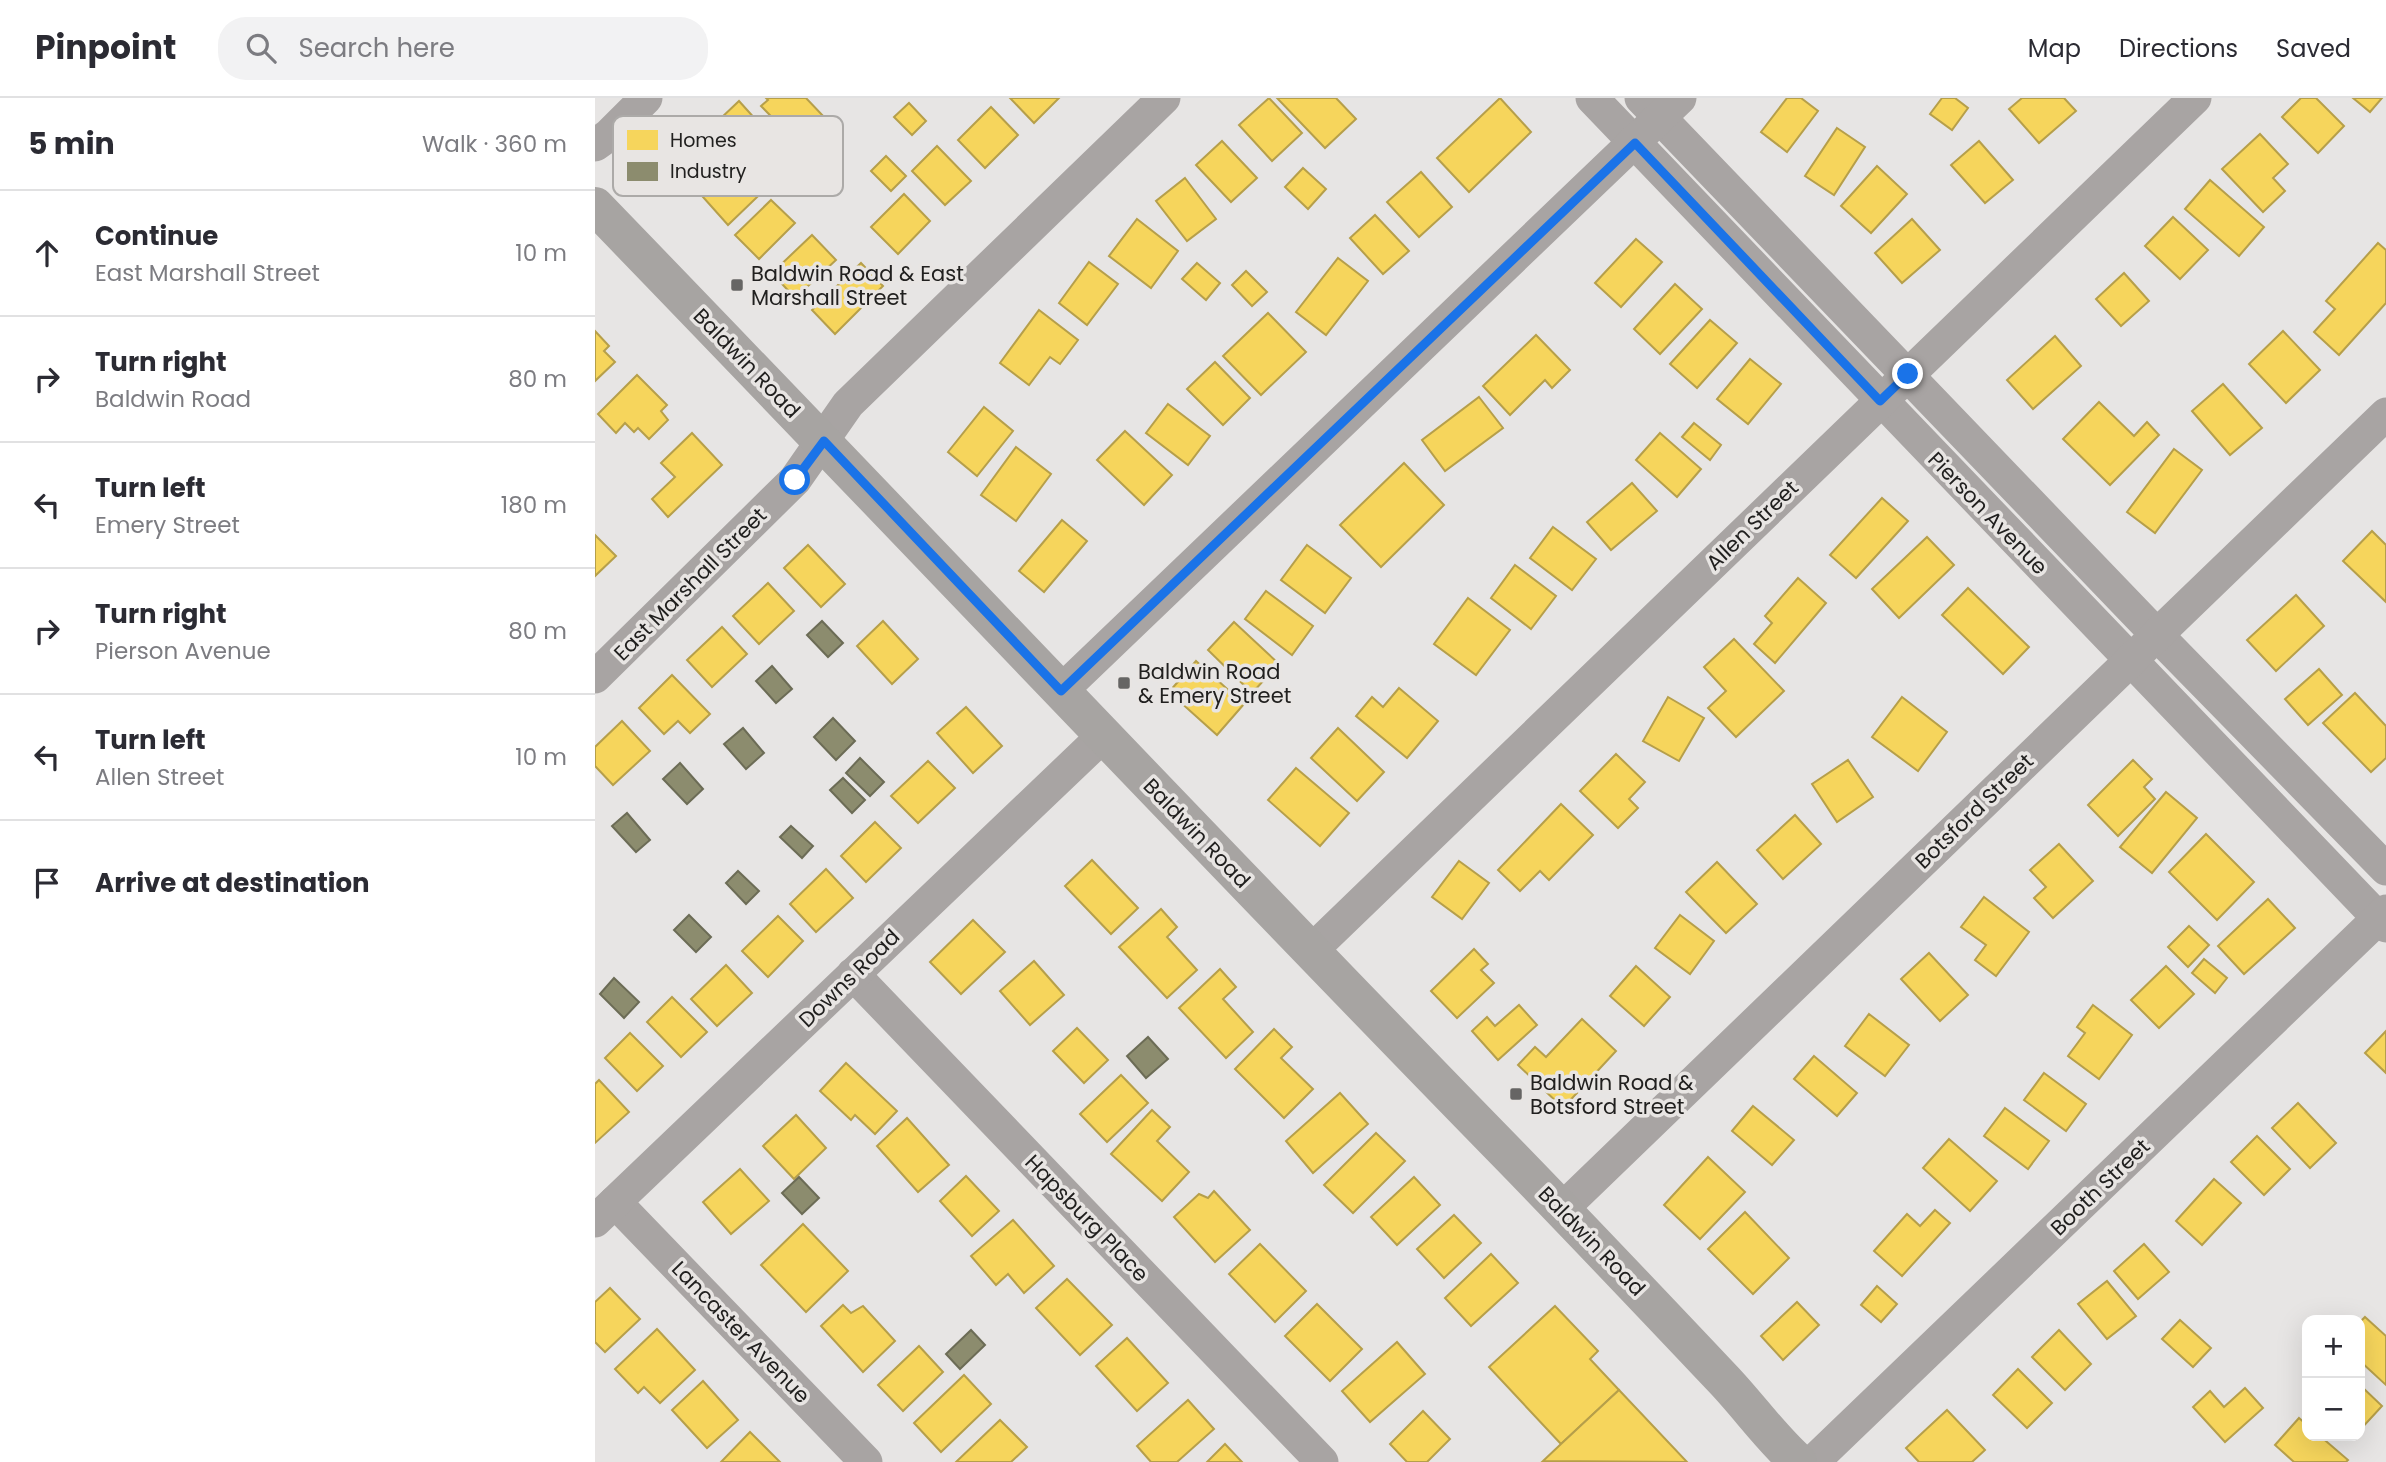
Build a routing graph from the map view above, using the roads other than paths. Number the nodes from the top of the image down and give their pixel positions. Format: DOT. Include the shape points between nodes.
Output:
graph roads {
  1 [pos="646,98"];
  2 [pos="1164,98"];
  3 [pos="1591,98"];
  4 [pos="2195,98"];
  5 [pos="1660,104"];
  6 [pos="628,116"];
  7 [pos="613,131"];
  8 [pos="1635,143"];
  9 [pos="595,145"];
  10 [pos="595,206"];
  11 [pos="1908,374"];
  12 [pos="1880,401"];
  13 [pos="2386,414"];
  14 [pos="824,441"];
  15 [pos="2157,635"];
  16 [pos="2131,660"];
  17 [pos="595,677"];
  18 [pos="1061,691"];
  19 [pos="1104,735"];
  20 [pos="2386,869"];
  21 [pos="2383,919"];
  22 [pos="1310,952"];
  23 [pos="853,974"];
  24 [pos="1562,1209"];
  25 [pos="605,1212"];
  26 [pos="1792,1459"];
  27 [pos="866,1462"];
  28 [pos="1322,1462"];
  1 -- 6 [label="street"];
  2 -- 14 [label="street, East Marshall Street" via="848,404"];
  3 -- 8 [label="street, Pierson Avenue"];
  4 -- 11 [label="street, Allen Street"];
  5 -- 8 [label="street"];
  5 -- 11 [label="street, Pierson Avenue"];
  7 -- 9 [label="street"];
  8 -- 12 [label="street, Pierson Avenue"];
  8 -- 18 [label="street"];
  10 -- 14 [label="main road, Baldwin Road"];
  11 -- 12 [label="street, Allen Street"];
  11 -- 15 [label="street, Pierson Avenue"];
  12 -- 16 [label="street, Pierson Avenue"];
  12 -- 22 [label="street, Allen Street"];
  13 -- 15 [label="street, Botsford Street"];
  14 -- 17 [label="street, East Marshall Street" via="795,480"];
  14 -- 18 [label="main road, Baldwin Road"];
  15 -- 16 [label="street, Botsford Street"];
  15 -- 20 [label="street, Pierson Avenue"];
  16 -- 21 [label="street, Pierson Avenue"];
  16 -- 24 [label="street, Botsford Street"];
  18 -- 19 [label="main road, Baldwin Road"];
  19 -- 22 [label="main road, Baldwin Road"];
  19 -- 23 [label="street, Downs Road"];
  21 -- 26 [label="street, Booth Street"];
  22 -- 24 [label="main road, Baldwin Road"];
  23 -- 25 [label="street, Downs Road"];
  23 -- 28 [label="street, Hapsburg Place"];
  24 -- 26 [label="main road, Baldwin Road"];
  25 -- 27 [label="street, Lancaster Avenue"];
}
